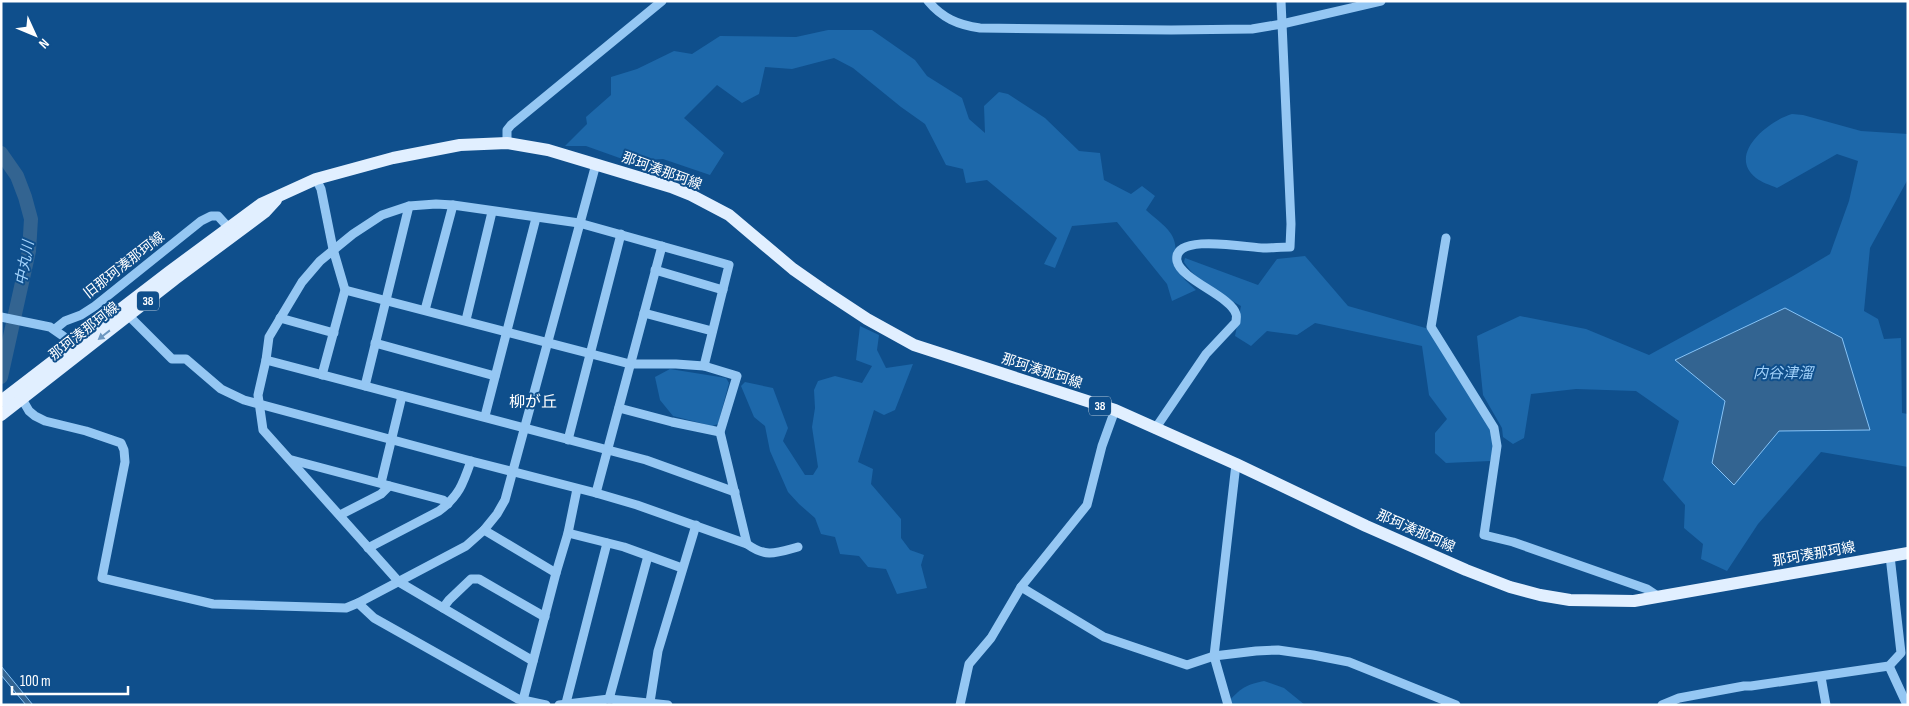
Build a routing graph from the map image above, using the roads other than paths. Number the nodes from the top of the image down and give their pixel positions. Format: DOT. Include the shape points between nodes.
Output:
graph roads {
  1 [pos="662,1"];
  2 [pos="928,1"];
  3 [pos="1281,1"];
  4 [pos="1381,1"];
  5 [pos="1282,24"];
  6 [pos="507,143"];
  7 [pos="596,164"];
  8 [pos="316,178"];
  9 [pos="280,196"];
  10 [pos="453,205"];
  11 [pos="409,206"];
  12 [pos="492,212"];
  13 [pos="536,218"];
  14 [pos="579,224"];
  15 [pos="228,227"];
  16 [pos="621,234"];
  17 [pos="1446,238"];
  18 [pos="662,246"];
  19 [pos="333,249"];
  20 [pos="655,270"];
  21 [pos="345,290"];
  22 [pos="723,290"];
  23 [pos="385,300"];
  24 [pos="425,310"];
  25 [pos="644,313"];
  26 [pos="129,316"];
  27 [pos="1,317"];
  28 [pos="280,318"];
  29 [pos="466,320"];
  30 [pos="55,329"];
  31 [pos="506,332"];
  32 [pos="712,332"];
  33 [pos="334,333"];
  34 [pos="546,342"];
  35 [pos="374,343"];
  36 [pos="73,346"];
  37 [pos="590,354"];
  38 [pos="266,360"];
  39 [pos="630,364"];
  40 [pos="704,366"];
  41 [pos="322,375"];
  42 [pos="495,376"];
  43 [pos="365,386"];
  44 [pos="402,396"];
  45 [pos="1,401"];
  46 [pos="19,402"];
  47 [pos="259,405"];
  48 [pos="619,408"];
  49 [pos="1115,410"];
  50 [pos="1,415"];
  51 [pos="484,416"];
  52 [pos="525,428"];
  53 [pos="1155,428"];
  54 [pos="720,432"];
  55 [pos="392,440"];
  56 [pos="568,440"];
  57 [pos="608,451"];
  58 [pos="292,460"];
  59 [pos="470,461"];
  60 [pos="1236,464"];
  61 [pos="514,472"];
  62 [pos="385,485"];
  63 [pos="577,489"];
  64 [pos="735,492"];
  65 [pos="596,493"];
  66 [pos="448,504"];
  67 [pos="340,515"];
  68 [pos="696,525"];
  69 [pos="484,530"];
  70 [pos="568,533"];
  71 [pos="607,543"];
  72 [pos="747,544"];
  73 [pos="798,547"];
  74 [pos="368,548"];
  75 [pos="1908,553"];
  76 [pos="648,556"];
  77 [pos="1890,556"];
  78 [pos="682,568"];
  79 [pos="556,573"];
  80 [pos="399,582"];
  81 [pos="1021,587"];
  82 [pos="1659,597"];
  83 [pos="358,603"];
  84 [pos="443,608"];
  85 [pos="545,618"];
  86 [pos="1214,656"];
  87 [pos="533,660"];
  88 [pos="1889,666"];
  89 [pos="1821,677"];
  90 [pos="609,699"];
  91 [pos="523,700"];
  92 [pos="650,702"];
  93 [pos="563,704"];
  94 [pos="546,705"];
  95 [pos="668,705"];
  96 [pos="960,705"];
  97 [pos="1228,705"];
  98 [pos="1456,705"];
  99 [pos="1662,705"];
  100 [pos="1826,705"];
  101 [pos="1908,705"];
  1 -- 6 [label="street" via="511,125 507,130"];
  2 -- 5 [label="street" via="956,23 980,28 1232,30"];
  3 -- 5 [label="street"];
  4 -- 5 [label="street"];
  5 -- 53 [label="street" via="1290,247 1203,243 1191,244 1178,254 1179,266 1231,306 1236,322 1206,354"];
  6 -- 7 [label="main road, 那珂湊那珂線 / 38" via="548,150"];
  6 -- 8 [label="main road, 那珂湊那珂線 / 38" via="484,142 439,148"];
  7 -- 14 [label="street"];
  7 -- 49 [label="main road, 那珂湊那珂線 / 38" via="671,187 729,215 823,290 914,345"];
  8 -- 9 [label="main road, 那珂湊那珂線 / 38"];
  8 -- 19 [label="street"];
  9 -- 15 [label="main road, 那珂湊那珂線 / 38" via="261,204"];
  9 -- 26 [label="main road, 那珂湊那珂線 / 38" via="265,212"];
  10 -- 11 [label="street"];
  10 -- 12 [label="street"];
  10 -- 24 [label="street"];
  11 -- 19 [label="street" via="382,215"];
  11 -- 23 [label="street"];
  12 -- 13 [label="street"];
  12 -- 29 [label="street"];
  13 -- 14 [label="street"];
  13 -- 31 [label="street"];
  14 -- 16 [label="street"];
  14 -- 34 [label="street"];
  15 -- 30 [label="street, 旧那珂湊那珂線" via="218,216 201,221 95,306"];
  15 -- 36 [label="main road, 那珂湊那珂線 / 38"];
  16 -- 18 [label="street"];
  16 -- 37 [label="street"];
  17 -- 82 [label="street" via="1431,327 1494,428 1497,446 1484,535 1513,542"];
  18 -- 20 [label="street"];
  18 -- 22 [label="street" via="729,265"];
  19 -- 21 [label="street"];
  19 -- 28 [label="street" via="310,272"];
  20 -- 22 [label="street"];
  20 -- 25 [label="street"];
  21 -- 23 [label="street"];
  21 -- 33 [label="street"];
  22 -- 32 [label="street"];
  23 -- 24 [label="street"];
  23 -- 35 [label="street"];
  24 -- 29 [label="street"];
  25 -- 32 [label="street"];
  25 -- 39 [label="street"];
  26 -- 46 [label="main road, 那珂湊那珂線 / 38, one-way"];
  26 -- 47 [label="street" via="172,359 186,359 220,389"];
  27 -- 30 [label="street"];
  28 -- 33 [label="street"];
  28 -- 38 [label="street" via="269,337"];
  29 -- 31 [label="street"];
  30 -- 36 [label="street"];
  31 -- 34 [label="street"];
  31 -- 42 [label="street"];
  32 -- 40 [label="street"];
  33 -- 41 [label="street"];
  34 -- 37 [label="street"];
  34 -- 52 [label="street"];
  35 -- 42 [label="street"];
  35 -- 43 [label="street"];
  36 -- 45 [label="main road, 那珂湊那珂線 / 38"];
  37 -- 39 [label="street"];
  37 -- 56 [label="street"];
  38 -- 41 [label="street"];
  38 -- 47 [label="street" via="258,395"];
  39 -- 40 [label="street"];
  39 -- 48 [label="street"];
  40 -- 54 [label="street" via="737,376"];
  41 -- 43 [label="street"];
  42 -- 51 [label="street"];
  43 -- 44 [label="street"];
  44 -- 51 [label="street"];
  44 -- 55 [label="street"];
  46 -- 50 [label="main road, 那珂湊那珂線 / 38"];
  46 -- 83 [label="street" via="46,421 121,443 125,462 102,578 214,604 346,608"];
  47 -- 55 [label="street"];
  47 -- 58 [label="street" via="263,430"];
  48 -- 54 [label="street"];
  48 -- 57 [label="street"];
  49 -- 53 [label="main road, 那珂湊那珂線 / 38"];
  49 -- 81 [label="street" via="1087,505"];
  51 -- 52 [label="street"];
  52 -- 56 [label="street"];
  52 -- 61 [label="street"];
  53 -- 60 [label="main road, 那珂湊那珂線 / 38"];
  54 -- 64 [label="street"];
  55 -- 59 [label="street"];
  55 -- 62 [label="street"];
  56 -- 57 [label="street"];
  57 -- 64 [label="street" via="646,460"];
  57 -- 65 [label="street"];
  58 -- 62 [label="street"];
  58 -- 67 [label="street"];
  59 -- 61 [label="street"];
  59 -- 66 [label="street" via="462,488"];
  60 -- 82 [label="main road, 那珂湊那珂線 / 38" via="1366,526 1510,587 1570,600 1634,601"];
  60 -- 86 [label="street"];
  61 -- 63 [label="street"];
  61 -- 69 [label="street" via="505,500"];
  62 -- 66 [label="street"];
  62 -- 67 [label="street" via="381,494"];
  63 -- 65 [label="street"];
  63 -- 70 [label="street"];
  64 -- 72 [label="street"];
  65 -- 68 [label="street"];
  66 -- 74 [label="street"];
  67 -- 74 [label="street"];
  68 -- 72 [label="street"];
  68 -- 78 [label="street"];
  69 -- 79 [label="street"];
  69 -- 80 [label="street" via="466,546"];
  70 -- 71 [label="street"];
  70 -- 79 [label="street"];
  71 -- 76 [label="street"];
  71 -- 93 [label="street"];
  72 -- 73 [label="street" via="768,554"];
  74 -- 80 [label="street"];
  75 -- 77 [label="main road, 那珂湊那珂線 / 38"];
  76 -- 78 [label="street"];
  76 -- 90 [label="street"];
  77 -- 82 [label="main road, 那珂湊那珂線 / 38"];
  77 -- 88 [label="street" via="1901,653"];
  78 -- 92 [label="street" via="658,651"];
  79 -- 85 [label="street"];
  80 -- 83 [label="street"];
  80 -- 84 [label="street"];
  81 -- 86 [label="street" via="1104,637 1187,665"];
  81 -- 96 [label="street" via="991,638 969,664"];
  83 -- 91 [label="street" via="374,618"];
  84 -- 85 [label="street" via="470,579 479,579"];
  84 -- 87 [label="street"];
  85 -- 87 [label="street"];
  86 -- 97 [label="street"];
  86 -- 98 [label="street" via="1278,650 1349,662"];
  87 -- 91 [label="street"];
  88 -- 89 [label="street"];
  88 -- 101 [label="street"];
  89 -- 99 [label="street" via="1744,686 1679,698"];
  89 -- 100 [label="street"];
  90 -- 92 [label="street"];
  90 -- 93 [label="street"];
  91 -- 94 [label="street"];
  92 -- 95 [label="street"];
}
